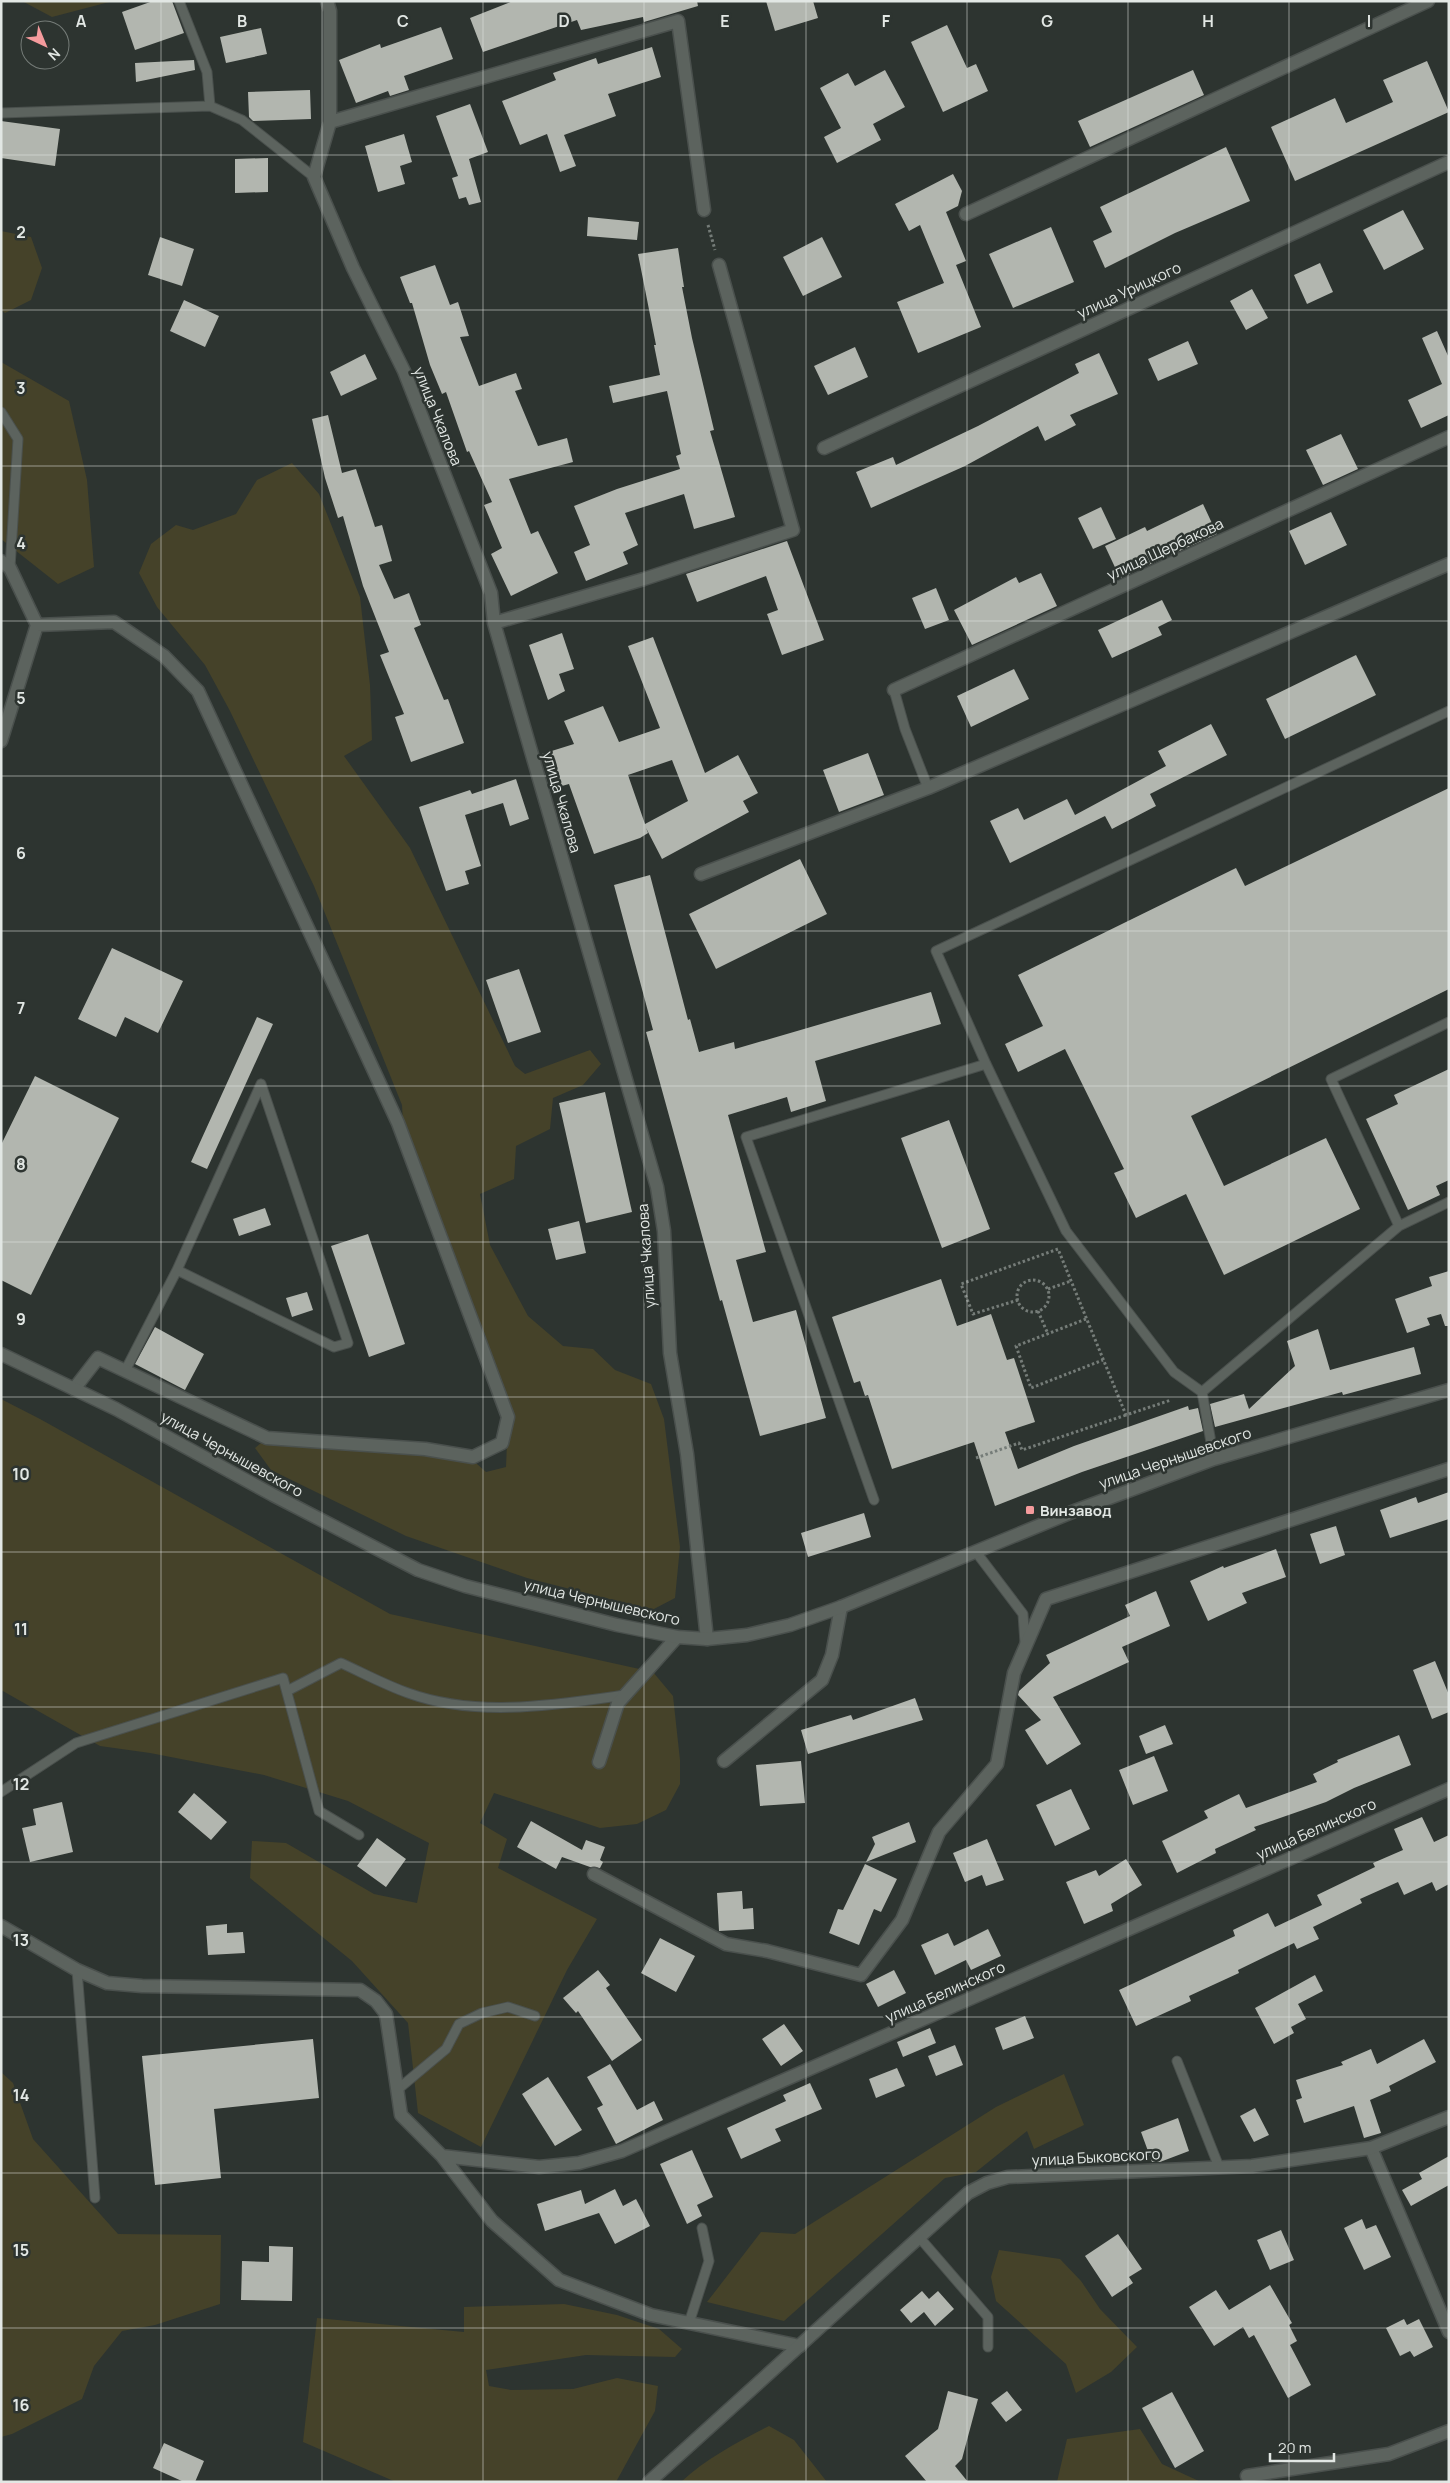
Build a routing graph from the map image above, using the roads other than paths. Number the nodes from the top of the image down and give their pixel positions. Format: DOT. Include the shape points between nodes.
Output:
graph roads {
  1 [pos="179,1"];
  2 [pos="327,1"];
  3 [pos="1428,1"];
  4 [pos="210,106"];
  5 [pos="1,113"];
  6 [pos="330,122"];
  7 [pos="1449,162"];
  8 [pos="314,178"];
  9 [pos="704,210"];
  10 [pos="966,214"];
  11 [pos="719,265"];
  12 [pos="1,412"];
  13 [pos="1449,437"];
  14 [pos="824,448"];
  15 [pos="1449,564"];
  16 [pos="5,565"];
  17 [pos="494,623"];
  18 [pos="37,625"];
  19 [pos="894,690"];
  20 [pos="1449,711"];
  21 [pos="1,741"];
  22 [pos="928,788"];
  23 [pos="701,874"];
  24 [pos="1449,1022"];
  25 [pos="986,1064"];
  26 [pos="1449,1202"];
  27 [pos="1399,1226"];
  28 [pos="177,1270"];
  29 [pos="1,1354"];
  30 [pos="124,1371"];
  31 [pos="74,1389"];
  32 [pos="1449,1390"];
  33 [pos="1202,1392"];
  34 [pos="1214,1459"];
  35 [pos="1449,1469"];
  36 [pos="874,1500"];
  37 [pos="976,1552"];
  38 [pos="840,1607"];
  39 [pos="677,1637"];
  40 [pos="707,1639"];
  41 [pos="1025,1648"];
  42 [pos="287,1691"];
  43 [pos="625,1695"];
  44 [pos="724,1761"];
  45 [pos="599,1762"];
  46 [pos="1449,1789"];
  47 [pos="1,1792"];
  48 [pos="359,1835"];
  49 [pos="594,1874"];
  50 [pos="1,1926"];
  51 [pos="77,1970"];
  52 [pos="535,2016"];
  53 [pos="1177,2061"];
  54 [pos="397,2090"];
  55 [pos="1449,2117"];
  56 [pos="1372,2148"];
  57 [pos="442,2156"];
  58 [pos="1219,2167"];
  59 [pos="95,2198"];
  60 [pos="702,2228"];
  61 [pos="919,2237"];
  62 [pos="689,2323"];
  63 [pos="1449,2332"];
  64 [pos="800,2346"];
  65 [pos="988,2347"];
  66 [pos="1449,2431"];
  67 [pos="1247,2476"];
  68 [pos="650,2482"];
  1 -- 4 [label="lane" via="207,72"];
  2 -- 6 [label="street" via="330,11"];
  3 -- 10 [label="street"];
  4 -- 5 [label="lane"];
  4 -- 8 [label="lane" via="242,120"];
  6 -- 8 [label="street"];
  6 -- 9 [label="street" via="678,21"];
  7 -- 14 [label="street, улица Урицкого"];
  8 -- 17 [label="street, улица Чкалова" via="353,268 404,371 491,593"];
  11 -- 17 [label="street" via="793,530 644,579"];
  12 -- 16 [label="lane" via="18,439"];
  13 -- 19 [label="street, улица Щербакова"];
  15 -- 22 [label="street"];
  16 -- 18 [label="street"];
  17 -- 40 [label="street, улица Чкалова" via="657,1188 664,1231 670,1353 687,1454"];
  18 -- 21 [label="street"];
  18 -- 30 [label="street" via="114,622 164,656 198,691 398,1123 508,1417 502,1443 473,1457 425,1449 267,1438"];
  19 -- 22 [label="lane"];
  20 -- 25 [label="lane" via="936,950"];
  22 -- 23 [label="street"];
  24 -- 27 [label="lane" via="1331,1079"];
  25 -- 33 [label="lane" via="1066,1231 1174,1372"];
  25 -- 36 [label="lane" via="746,1138"];
  26 -- 27 [label="lane"];
  27 -- 33 [label="lane"];
  28 -- 28 [label="lane" via="181,1261 262,1084 348,1343 334,1347"];
  28 -- 30 [label="lane"];
  29 -- 31 [label="street, улица Чернышевского"];
  30 -- 31 [label="street" via="98,1358"];
  31 -- 39 [label="street, улица Чернышевского" via="418,1570 465,1586"];
  32 -- 34 [label="street, улица Чернышевского"];
  33 -- 34 [label="lane"];
  34 -- 37 [label="street, улица Чернышевского"];
  35 -- 41 [label="street" via="1046,1599"];
  37 -- 38 [label="street, улица Чернышевского"];
  37 -- 41 [label="lane" via="1024,1614"];
  38 -- 40 [label="street, улица Чернышевского" via="790,1625"];
  38 -- 44 [label="street" via="832,1655 822,1680"];
  39 -- 40 [label="street, улица Чернышевского"];
  39 -- 43 [label="street"];
  41 -- 49 [label="street" via="1014,1673 996,1764 938,1832 902,1920 862,1975 726,1944"];
  42 -- 43 [label="lane" via="341,1663 409,1693 458,1704 547,1706"];
  42 -- 47 [label="lane" via="283,1678 76,1742"];
  42 -- 48 [label="lane" via="319,1812"];
  43 -- 45 [label="street" via="618,1703"];
  46 -- 57 [label="street, улица Белинского" via="622,2151 579,2163 539,2167"];
  50 -- 51 [label="street"];
  51 -- 54 [label="street" via="107,1983 142,1986 360,1990 376,2001 386,2014"];
  51 -- 59 [label="lane"];
  52 -- 54 [label="lane" via="508,2007 482,2013 459,2024 446,2049"];
  53 -- 58 [label="lane"];
  54 -- 57 [label="street" via="401,2115"];
  55 -- 56 [label="street, улица Быковского"];
  56 -- 58 [label="street, улица Быковского" via="1252,2166"];
  56 -- 63 [label="street"];
  57 -- 62 [label="street" via="492,2221 559,2280 651,2315"];
  58 -- 61 [label="street, улица Быковского" via="1008,2177 968,2193"];
  60 -- 62 [label="lane" via="709,2261"];
  61 -- 64 [label="street, улица Быковского"];
  61 -- 65 [label="lane" via="988,2317"];
  62 -- 64 [label="street"];
  64 -- 68 [label="street, улица Быковского"];
  66 -- 67 [label="street" via="1389,2454"];
}
